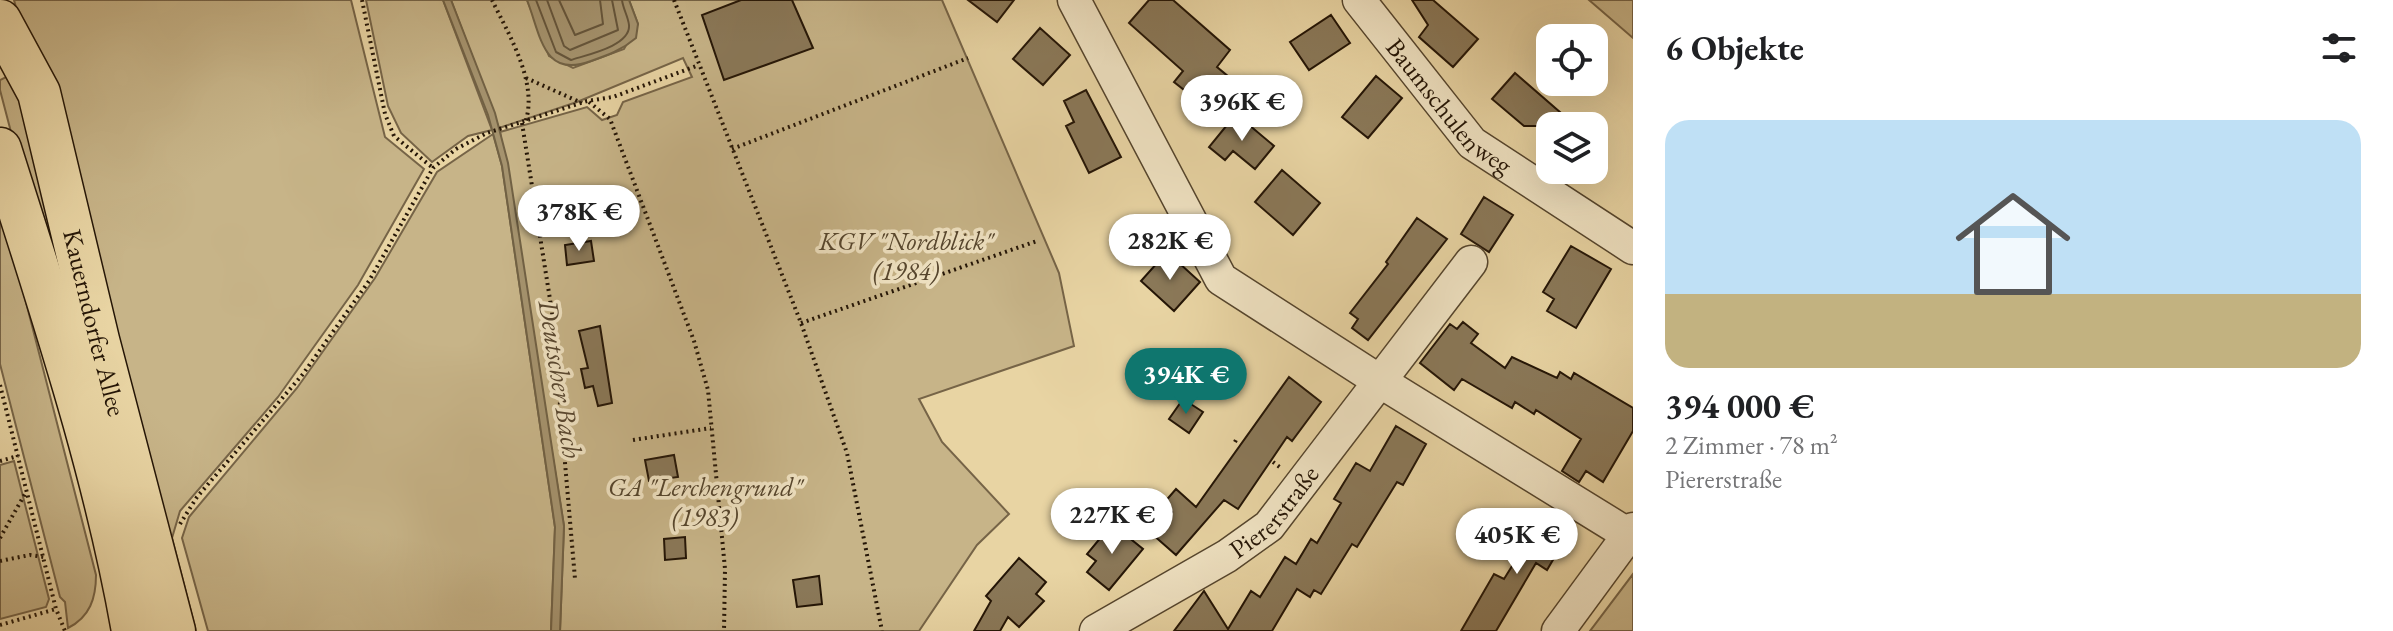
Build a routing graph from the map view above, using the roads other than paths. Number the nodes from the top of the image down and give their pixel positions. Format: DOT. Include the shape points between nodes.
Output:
graph roads {
  1 [pos="1074,0"];
  2 [pos="1359,0"];
  3 [pos="0,21"];
  4 [pos="0,149"];
  5 [pos="1633,248"];
  6 [pos="1471,262"];
  7 [pos="1381,382"];
  8 [pos="1631,532"];
  9 [pos="135,630"];
  10 [pos="174,631"];
  11 [pos="1096,631"];
  12 [pos="1558,631"];
  1 -- 7 [label="street" via="1221,279"];
  2 -- 5 [label="street, Baumschulenweg" via="1472,143"];
  3 -- 10 [label="main road, Kauerndorfer Allee" via="39,93"];
  4 -- 9 [label="main road, Kauerndorfer Allee" via="54,311"];
  6 -- 7 [label="street, Piererstraße"];
  7 -- 8 [label="street"];
  7 -- 11 [label="street, Piererstraße" via="1269,526"];
  8 -- 12 [label="street"];
}
